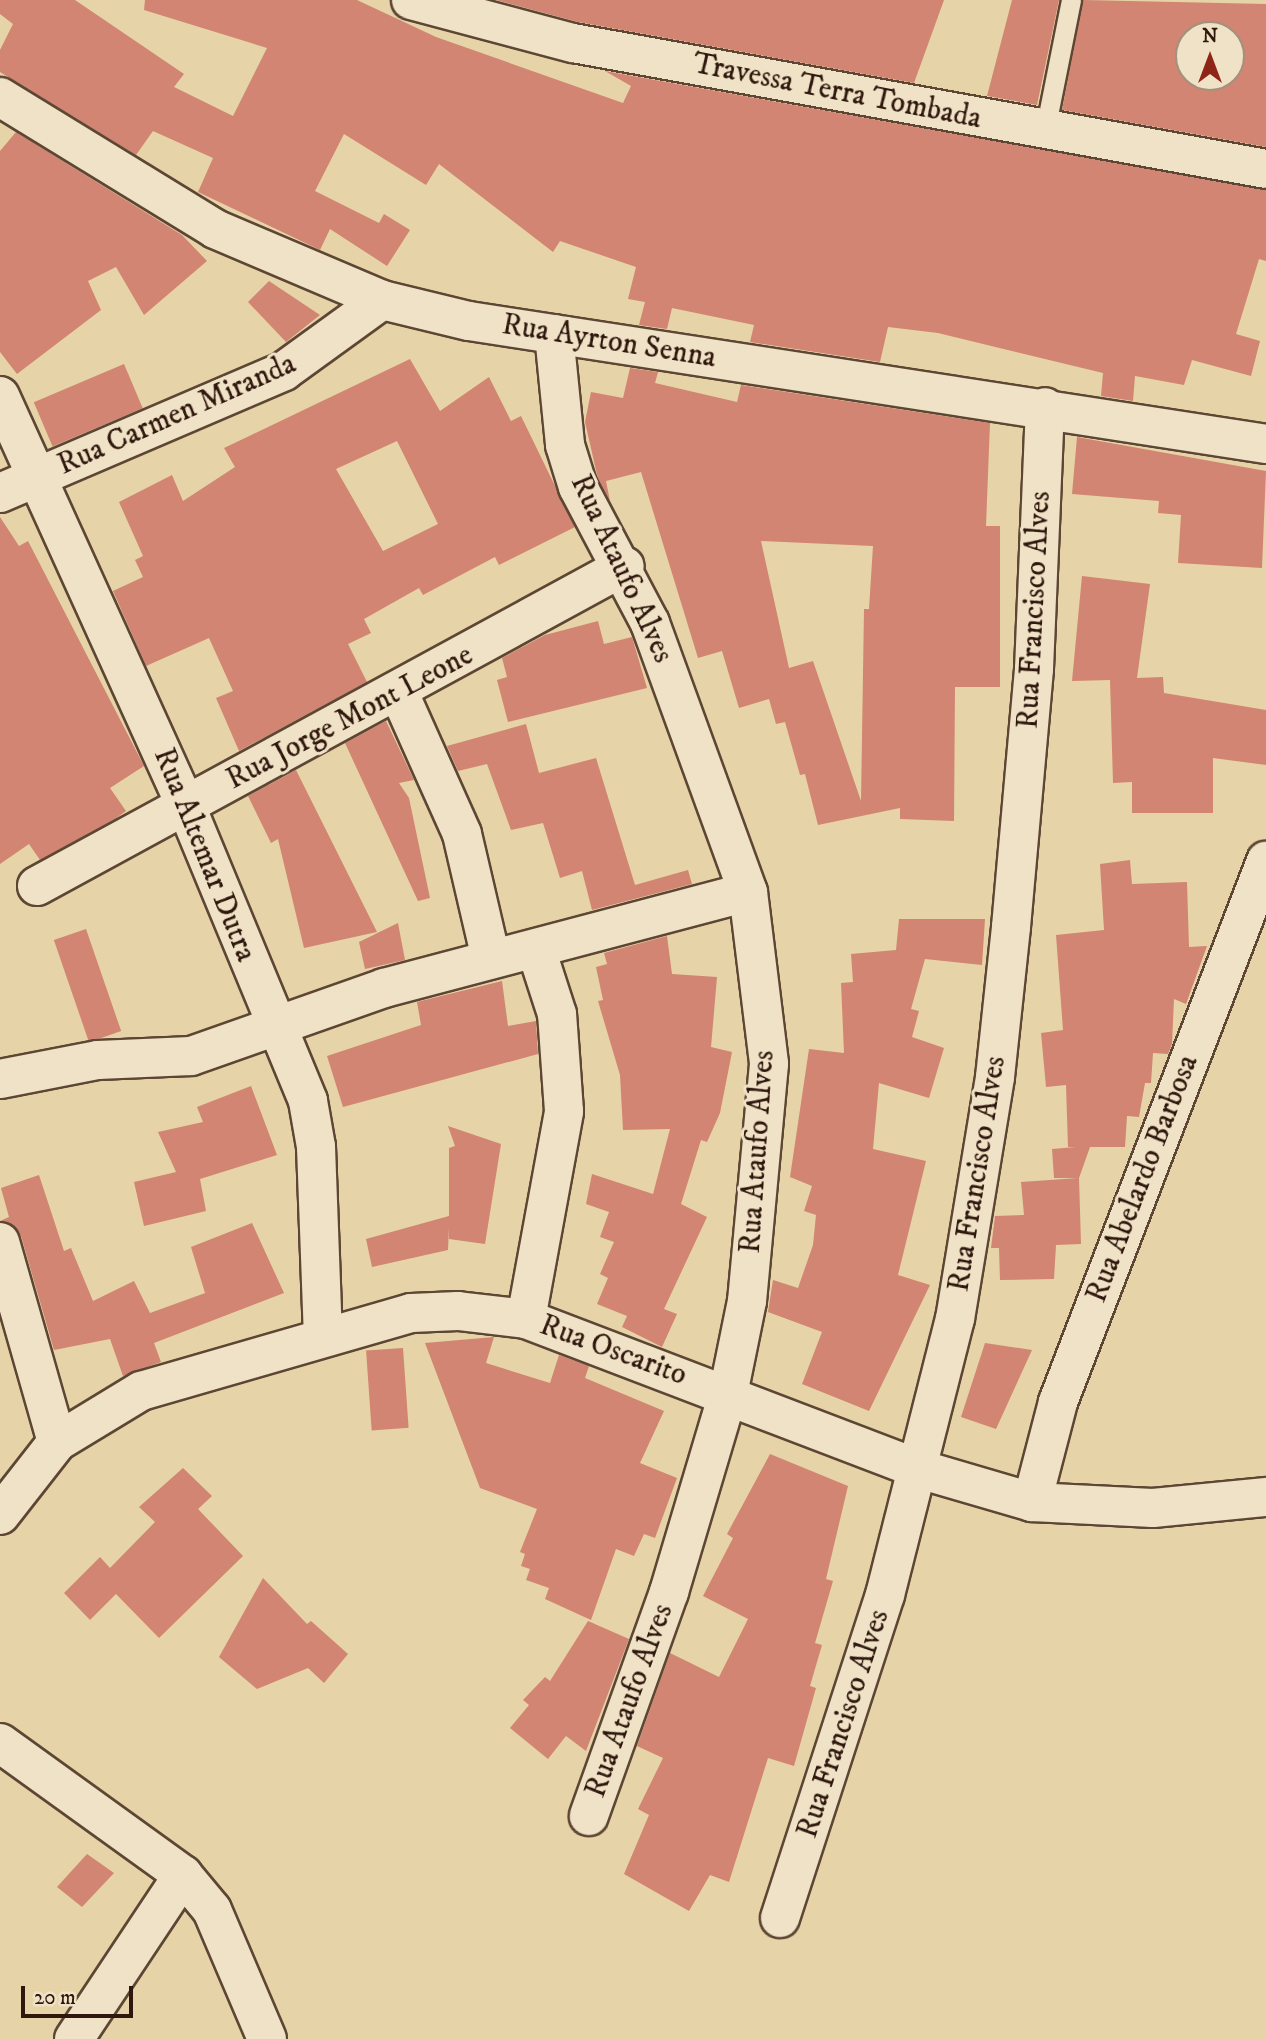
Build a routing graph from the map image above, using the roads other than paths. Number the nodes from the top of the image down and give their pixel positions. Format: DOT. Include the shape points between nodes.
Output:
graph roads {
  1 [pos="411,0"];
  2 [pos="1071,0"];
  3 [pos="0,97"];
  4 [pos="1045,130"];
  5 [pos="1266,169"];
  6 [pos="382,300"];
  7 [pos="554,334"];
  8 [pos="0,396"];
  9 [pos="1045,407"];
  10 [pos="1266,444"];
  11 [pos="41,476"];
  12 [pos="0,493"];
  13 [pos="625,566"];
  14 [pos="399,693"];
  15 [pos="186,806"];
  16 [pos="1266,861"];
  17 [pos="37,887"];
  18 [pos="748,892"];
  19 [pos="536,949"];
  20 [pos="491,959"];
  21 [pos="271,1023"];
  22 [pos="0,1079"];
  23 [pos="0,1242"];
  24 [pos="526,1319"];
  25 [pos="323,1336"];
  26 [pos="728,1394"];
  27 [pos="57,1441"];
  28 [pos="919,1469"];
  29 [pos="1266,1497"];
  30 [pos="1032,1502"];
  31 [pos="0,1515"];
  32 [pos="0,1743"];
  33 [pos="589,1816"];
  34 [pos="183,1875"];
  35 [pos="780,1918"];
  36 [pos="74,2039"];
  37 [pos="267,2039"];
  1 -- 4 [label="street, Travessa Terra Tombada" via="573,43"];
  2 -- 4 [label="lane"];
  3 -- 6 [label="street, Rua Ayrton Senna" via="215,229"];
  4 -- 5 [label="street, Travessa Terra Tombada"];
  6 -- 7 [label="street, Rua Ayrton Senna"];
  6 -- 11 [label="street, Rua Carmen Miranda" via="284,371"];
  7 -- 9 [label="street, Rua Ayrton Senna"];
  7 -- 13 [label="street, Rua Ataufo Alves" via="565,445 578,487"];
  8 -- 11 [label="street, Rua Altemar Dutra"];
  9 -- 10 [label="street, Rua Ayrton Senna"];
  9 -- 28 [label="street, Rua Francisco Alves" via="1034,668 995,1077 945,1369"];
  11 -- 12 [label="street, Rua Carmen Miranda"];
  11 -- 15 [label="street, Rua Altemar Dutra"];
  13 -- 14 [label="street, Rua Jorge Mont Leone"];
  13 -- 18 [label="street, Rua Ataufo Alves" via="696,737"];
  14 -- 15 [label="street, Rua Jorge Mont Leone"];
  14 -- 20 [label="street" via="462,834"];
  15 -- 17 [label="street, Rua Jorge Mont Leone"];
  15 -- 21 [label="street, Rua Altemar Dutra"];
  16 -- 30 [label="street, Rua Abelardo Barbosa" via="1058,1402"];
  18 -- 19 [label="street"];
  18 -- 26 [label="street, Rua Ataufo Alves" via="769,1064 747,1301"];
  19 -- 20 [label="street"];
  19 -- 24 [label="street" via="557,1014 564,1111"];
  20 -- 21 [label="street"];
  21 -- 22 [label="street" via="191,1056 98,1060"];
  21 -- 25 [label="street, Rua Altemar Dutra" via="308,1101 316,1147"];
  23 -- 27 [label="street"];
  24 -- 25 [label="street, Rua Oscarito" via="458,1311 411,1313"];
  24 -- 26 [label="street, Rua Oscarito"];
  25 -- 27 [label="street, Rua Oscarito" via="141,1391"];
  26 -- 28 [label="street, Rua Oscarito"];
  26 -- 33 [label="street, Rua Ataufo Alves" via="669,1592"];
  27 -- 31 [label="street, Rua Oscarito"];
  28 -- 30 [label="street, Rua Oscarito"];
  28 -- 35 [label="street, Rua Francisco Alves" via="842,1735"];
  29 -- 30 [label="street, Rua Oscarito" via="1153,1508"];
  32 -- 34 [label="street"];
  34 -- 36 [label="street"];
  34 -- 37 [label="street" via="212,1910"];
}
